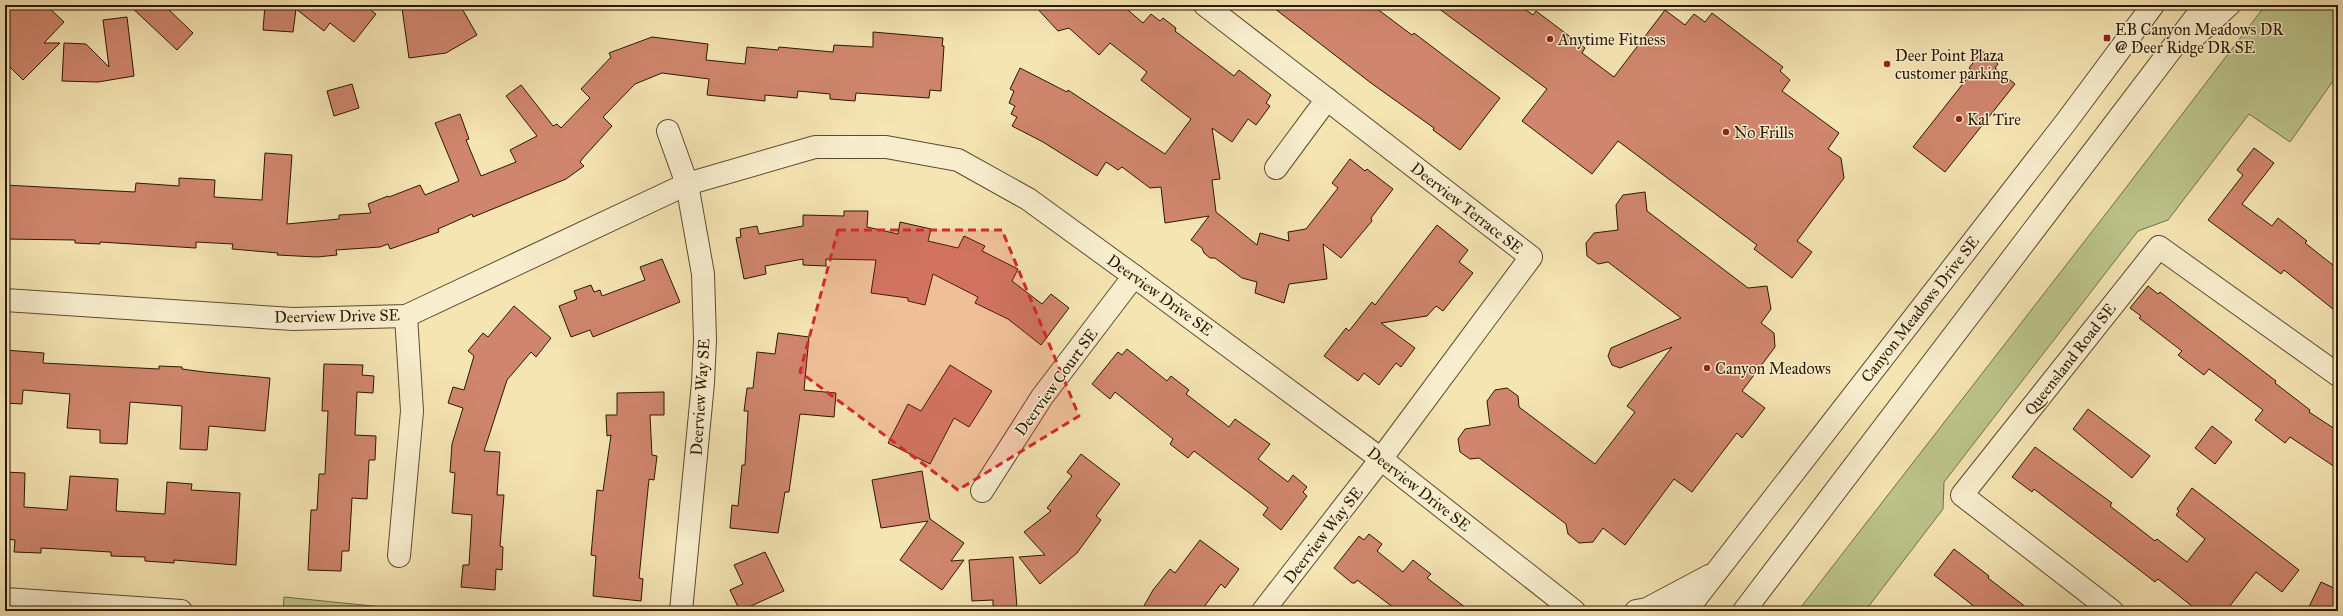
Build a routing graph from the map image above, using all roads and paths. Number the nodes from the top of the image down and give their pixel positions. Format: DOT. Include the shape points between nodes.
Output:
graph roads {
  1 [pos="1205,5"];
  2 [pos="2153,5"];
  3 [pos="2205,5"];
  4 [pos="2229,5"];
  5 [pos="2143,88"];
  6 [pos="1327,99"];
  7 [pos="668,131"];
  8 [pos="1276,168"];
  9 [pos="687,184"];
  10 [pos="1134,276"];
  11 [pos="5,300"];
  12 [pos="406,316"];
  13 [pos="2338,375"];
  14 [pos="1381,459"];
  15 [pos="982,491"];
  16 [pos="399,556"];
  17 [pos="1715,573"];
  18 [pos="5,599"];
  19 [pos="181,611"];
  20 [pos="681,611"];
  21 [pos="1263,611"];
  22 [pos="1574,611"];
  23 [pos="1636,611"];
  24 [pos="1686,611"];
  25 [pos="1744,611"];
  26 [pos="2112,611"];
  1 -- 6 [label="street, Deerview Terrace SE"];
  2 -- 17 [label="street, Canyon Meadows Drive SE" via="2066,122"];
  3 -- 5 [label="street"];
  4 -- 5 [label="street"];
  5 -- 25 [label="street"];
  6 -- 8 [label="street"];
  6 -- 14 [label="street, Deerview Terrace SE" via="1531,257"];
  7 -- 9 [label="street"];
  9 -- 10 [label="street, Deerview Drive SE" via="815,146 886,147 958,160 1028,199"];
  9 -- 12 [label="street, Deerview Drive SE"];
  9 -- 20 [label="street, Deerview Way SE" via="703,274 705,338"];
  10 -- 14 [label="street, Deerview Drive SE"];
  10 -- 15 [label="street, Deerview Court SE" via="1042,397"];
  11 -- 12 [label="street, Deerview Drive SE" via="293,319"];
  12 -- 16 [label="street" via="412,411"];
  13 -- 26 [label="street, Queensland Road SE" via="2159,247 1962,495"];
  14 -- 21 [label="street, Deerview Way SE"];
  14 -- 22 [label="street, Deerview Drive SE"];
  17 -- 23 [label="street" via="1647,609"];
  17 -- 24 [label="street, Canyon Meadows Drive SE"];
  18 -- 19 [label="street"];
}
